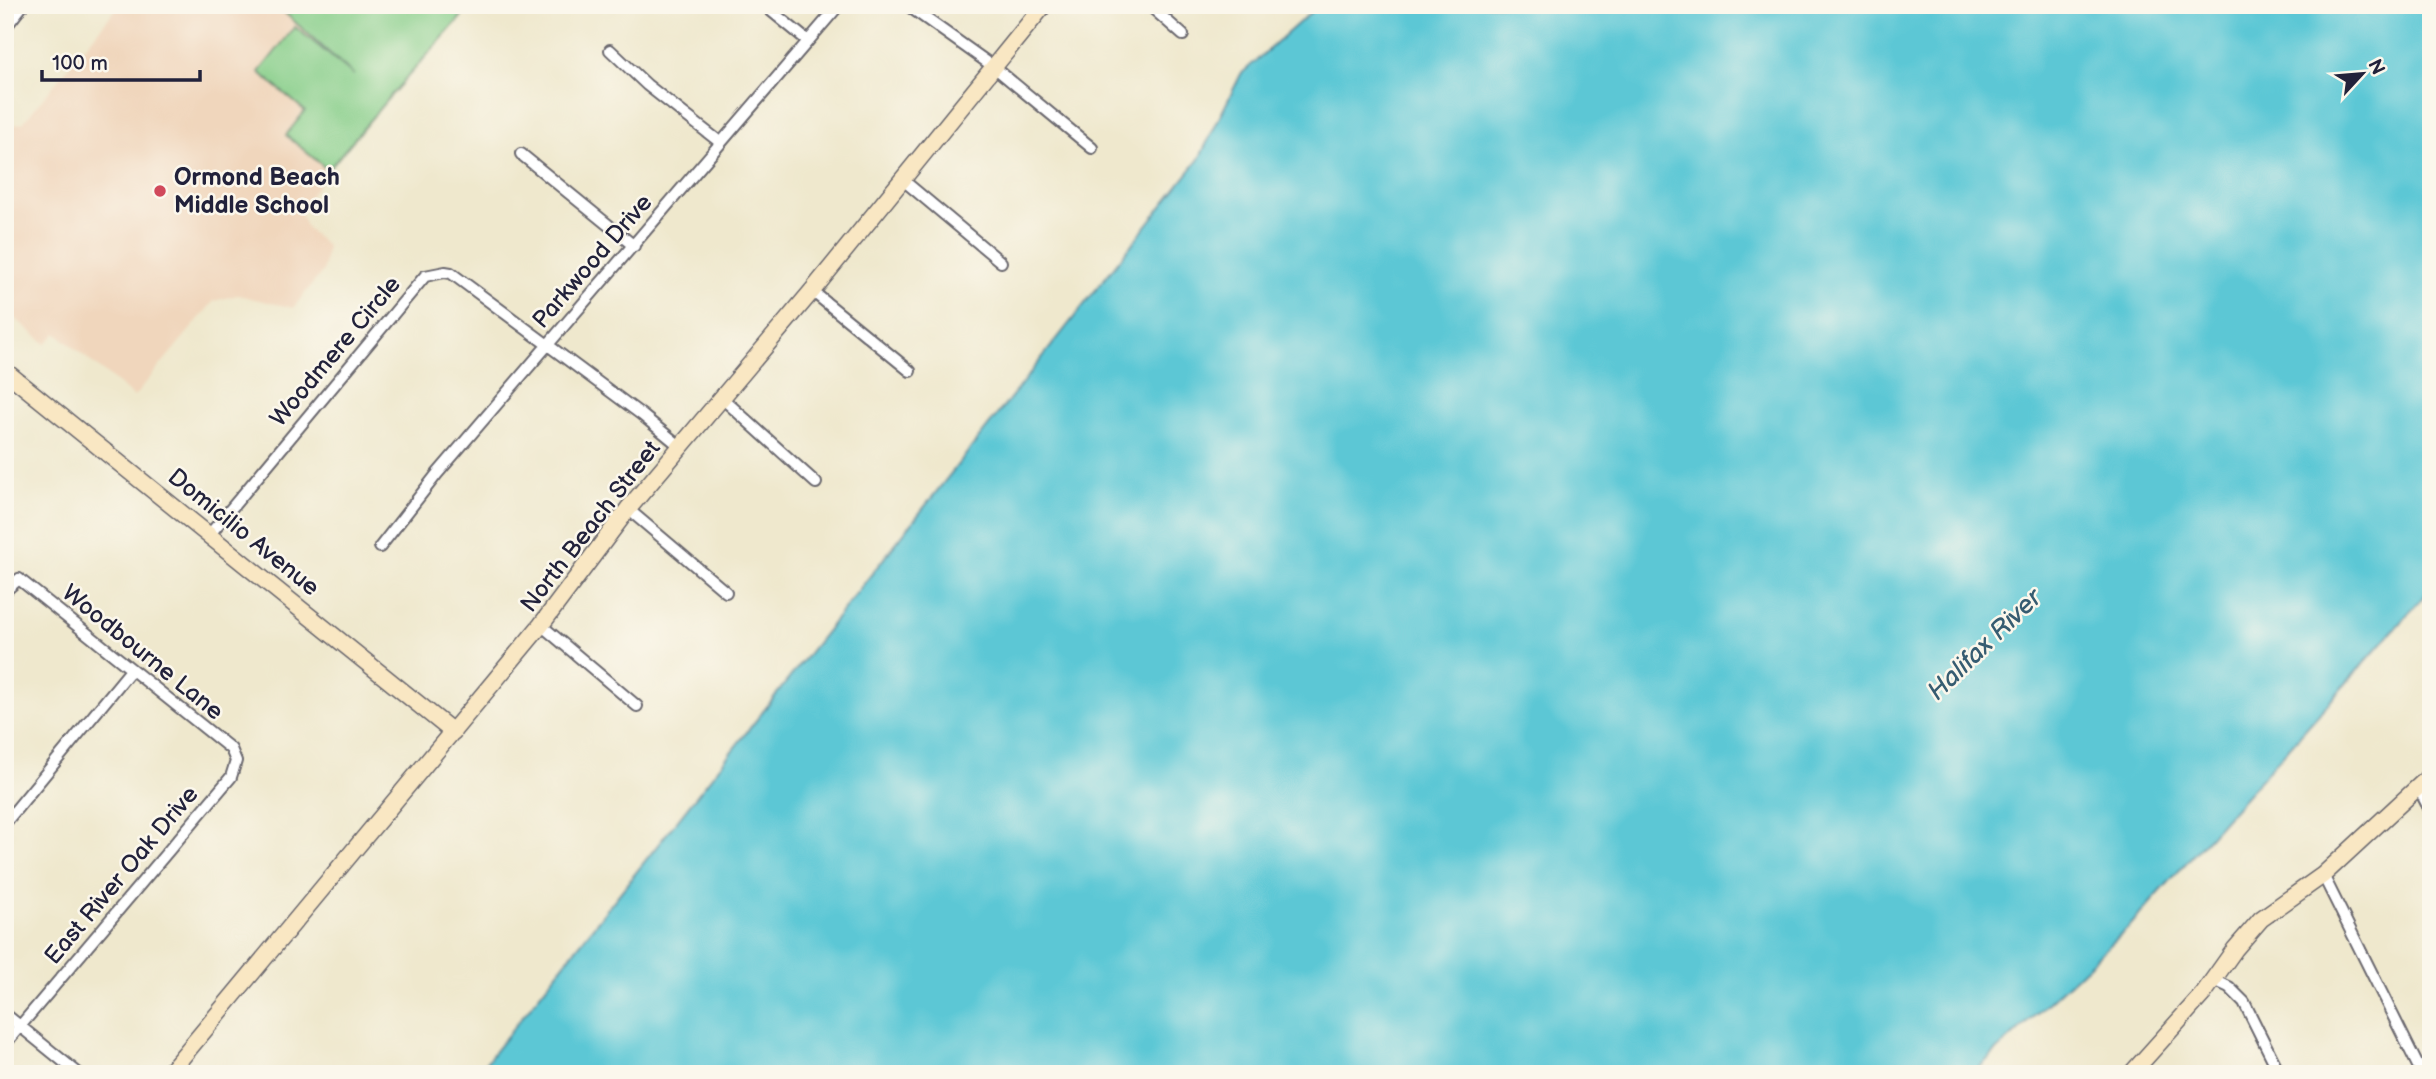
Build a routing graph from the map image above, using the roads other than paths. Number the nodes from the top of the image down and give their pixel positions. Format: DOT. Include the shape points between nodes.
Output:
graph roads {
  1 [pos="23,5"];
  2 [pos="764,5"];
  3 [pos="839,5"];
  4 [pos="907,5"];
  5 [pos="1044,5"];
  6 [pos="1149,5"];
  7 [pos="5,28"];
  8 [pos="1182,35"];
  9 [pos="808,41"];
  10 [pos="610,50"];
  11 [pos="994,67"];
  12 [pos="721,144"];
  13 [pos="1092,148"];
  14 [pos="521,154"];
  15 [pos="903,180"];
  16 [pos="634,246"];
  17 [pos="1001,261"];
  18 [pos="813,291"];
  19 [pos="548,345"];
  20 [pos="5,370"];
  21 [pos="910,371"];
  22 [pos="722,398"];
  23 [pos="681,447"];
  24 [pos="817,483"];
  25 [pos="628,509"];
  26 [pos="211,534"];
  27 [pos="380,547"];
  28 [pos="5,591"];
  29 [pos="726,592"];
  30 [pos="541,625"];
  31 [pos="131,670"];
  32 [pos="637,706"];
  33 [pos="453,732"];
  34 [pos="236,761"];
  35 [pos="2431,775"];
  36 [pos="2418,787"];
  37 [pos="2431,812"];
  38 [pos="5,822"];
  39 [pos="2323,875"];
  40 [pos="2214,980"];
  41 [pos="5,1014"];
  42 [pos="20,1027"];
  43 [pos="5,1045"];
  44 [pos="79,1074"];
  45 [pos="168,1074"];
  46 [pos="2131,1074"];
  47 [pos="2280,1074"];
  48 [pos="2422,1074"];
  1 -- 7 [label="street"];
  2 -- 9 [label="street"];
  3 -- 9 [label="street, Parkwood Drive"];
  4 -- 11 [label="street"];
  5 -- 11 [label="street, North Beach Street"];
  6 -- 8 [label="street"];
  9 -- 12 [label="street, Parkwood Drive"];
  10 -- 12 [label="street"];
  11 -- 13 [label="street"];
  11 -- 15 [label="street, North Beach Street"];
  12 -- 16 [label="street, Parkwood Drive"];
  14 -- 16 [label="street"];
  15 -- 17 [label="street"];
  15 -- 18 [label="street, North Beach Street"];
  16 -- 19 [label="street, Parkwood Drive"];
  18 -- 21 [label="street"];
  18 -- 22 [label="street, North Beach Street"];
  19 -- 23 [label="street, Woodmere Circle"];
  19 -- 26 [label="street, Woodmere Circle" via="451,273 425,276"];
  19 -- 27 [label="street, Parkwood Drive" via="436,474"];
  20 -- 26 [label="street, Domicilio Avenue"];
  22 -- 23 [label="street, North Beach Street"];
  22 -- 24 [label="street"];
  23 -- 25 [label="street, North Beach Street"];
  25 -- 29 [label="street"];
  25 -- 30 [label="street, North Beach Street"];
  26 -- 33 [label="street, Domicilio Avenue"];
  28 -- 31 [label="street, Woodbourne Lane" via="19,579"];
  30 -- 32 [label="street"];
  30 -- 33 [label="street, North Beach Street"];
  31 -- 34 [label="street, Woodbourne Lane" via="231,749"];
  31 -- 38 [label="street"];
  33 -- 45 [label="street, North Beach Street"];
  34 -- 42 [label="street, East River Oak Drive" via="230,777"];
  35 -- 36 [label="street"];
  36 -- 37 [label="street"];
  36 -- 39 [label="street"];
  39 -- 40 [label="street" via="2262,919"];
  39 -- 48 [label="street"];
  40 -- 46 [label="street"];
  40 -- 47 [label="street" via="2244,1002"];
  41 -- 42 [label="street"];
  42 -- 43 [label="street, East River Oak Drive"];
  42 -- 44 [label="street"];
}
